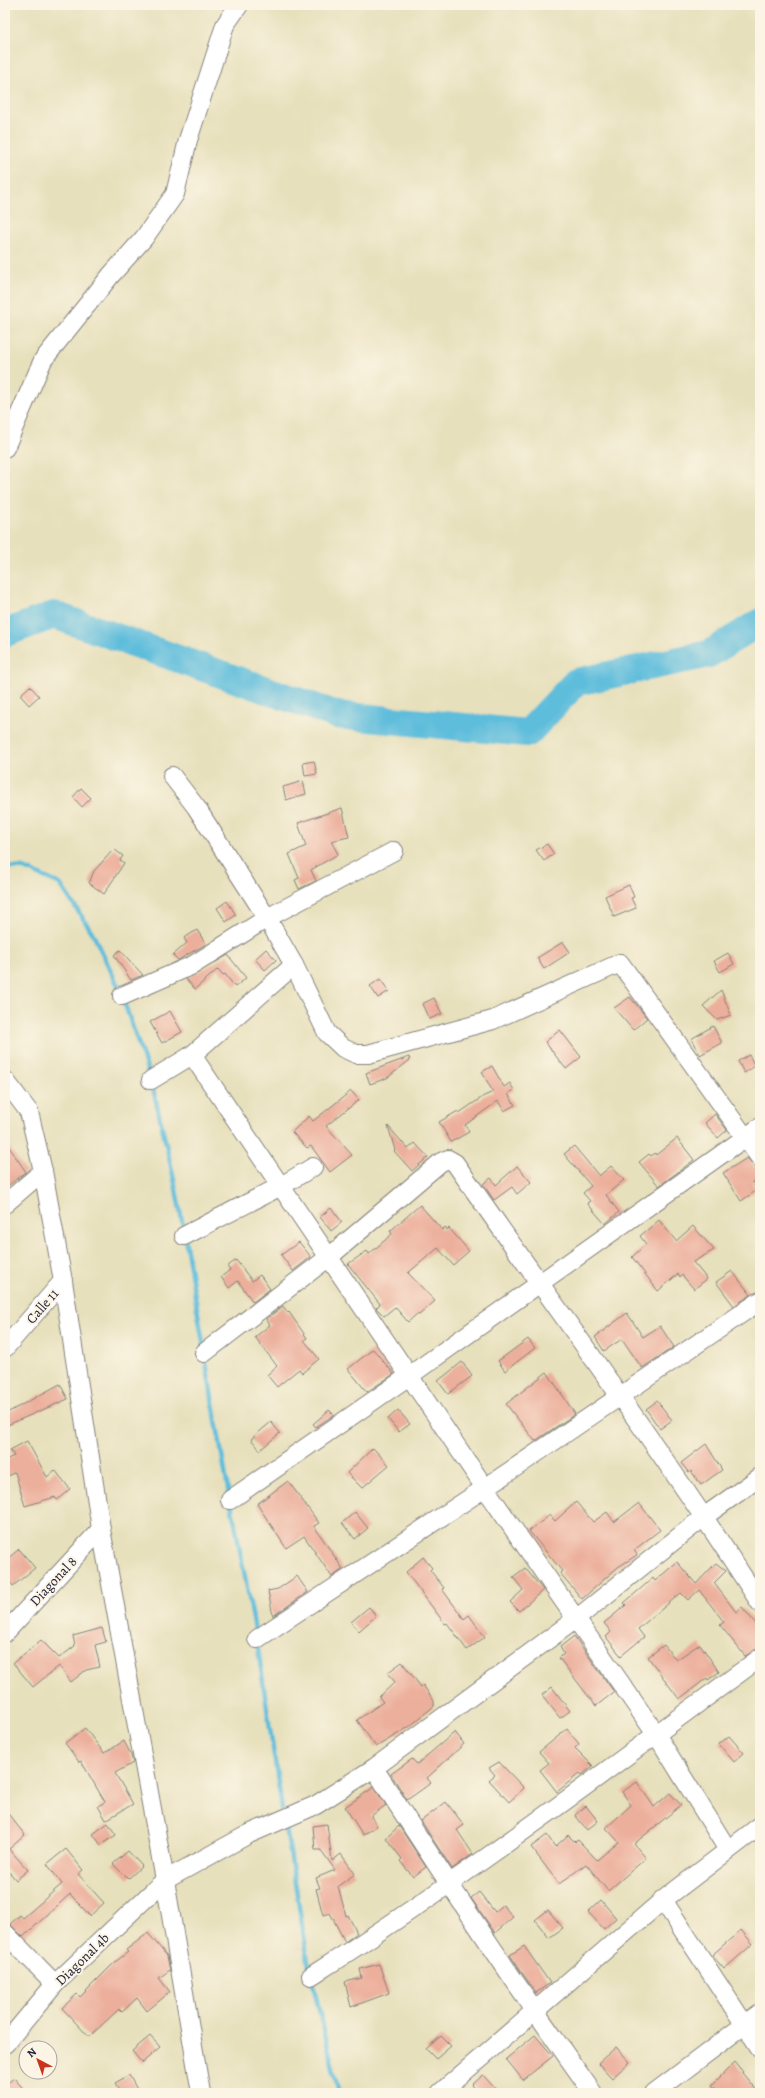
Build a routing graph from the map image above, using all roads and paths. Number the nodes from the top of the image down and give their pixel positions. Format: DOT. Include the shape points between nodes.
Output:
graph roads {
  1 [pos="239,5"];
  2 [pos="5,448"];
  3 [pos="172,776"];
  4 [pos="394,851"];
  5 [pos="267,918"];
  6 [pos="294,965"];
  7 [pos="122,996"];
  8 [pos="192,1055"];
  9 [pos="151,1080"];
  10 [pos="6,1081"];
  11 [pos="760,1127"];
  12 [pos="745,1137"];
  13 [pos="760,1158"];
  14 [pos="313,1167"];
  15 [pos="43,1171"];
  16 [pos="281,1186"];
  17 [pos="5,1204"];
  18 [pos="184,1236"];
  19 [pos="329,1257"];
  20 [pos="63,1281"];
  21 [pos="539,1285"];
  22 [pos="760,1301"];
  23 [pos="5,1348"];
  24 [pos="204,1353"];
  25 [pos="409,1376"];
  26 [pos="619,1397"];
  27 [pos="760,1477"];
  28 [pos="485,1488"];
  29 [pos="230,1500"];
  30 [pos="705,1516"];
  31 [pos="101,1529"];
  32 [pos="760,1603"];
  33 [pos="576,1619"];
  34 [pos="5,1632"];
  35 [pos="257,1639"];
  36 [pos="760,1658"];
  37 [pos="656,1734"];
  38 [pos="374,1768"];
  39 [pos="760,1826"];
  40 [pos="728,1850"];
  41 [pos="165,1880"];
  42 [pos="448,1885"];
  43 [pos="663,1900"];
  44 [pos="5,1933"];
  45 [pos="311,1976"];
  46 [pos="55,1984"];
  47 [pos="534,2011"];
  48 [pos="760,2013"];
  49 [pos="744,2025"];
  50 [pos="5,2044"];
  51 [pos="760,2048"];
  52 [pos="201,2093"];
  53 [pos="440,2093"];
  54 [pos="593,2093"];
  55 [pos="654,2093"];
  1 -- 2 [label="street" via="225,25 188,140 175,194 144,238 111,274 43,360"];
  3 -- 5 [label="street" via="196,807"];
  4 -- 5 [label="street"];
  5 -- 6 [label="street"];
  5 -- 7 [label="street" via="193,965"];
  6 -- 8 [label="street"];
  6 -- 12 [label="street" via="327,1033 343,1048 356,1054 368,1054 493,1020 620,963"];
  8 -- 9 [label="street"];
  8 -- 16 [label="street"];
  10 -- 15 [label="street" via="29,1112"];
  11 -- 12 [label="street"];
  12 -- 13 [label="street"];
  12 -- 21 [label="street"];
  14 -- 16 [label="street"];
  15 -- 17 [label="street"];
  15 -- 20 [label="street"];
  16 -- 18 [label="street"];
  16 -- 19 [label="street"];
  19 -- 21 [label="street" via="441,1162 448,1159 454,1163"];
  19 -- 24 [label="street"];
  19 -- 25 [label="street"];
  20 -- 23 [label="street, Calle 11"];
  20 -- 31 [label="street"];
  21 -- 25 [label="street"];
  21 -- 26 [label="street"];
  22 -- 26 [label="street"];
  25 -- 28 [label="street"];
  25 -- 29 [label="street"];
  26 -- 28 [label="street"];
  26 -- 30 [label="street"];
  27 -- 30 [label="street, Diagonal 4b"];
  28 -- 33 [label="street"];
  28 -- 35 [label="street"];
  30 -- 32 [label="street"];
  30 -- 33 [label="street, Diagonal 4b"];
  31 -- 34 [label="street, Diagonal 8"];
  31 -- 41 [label="street"];
  33 -- 37 [label="street"];
  33 -- 38 [label="street, Diagonal 4b"];
  36 -- 37 [label="street"];
  37 -- 40 [label="street"];
  37 -- 42 [label="street"];
  38 -- 41 [label="street, Diagonal 4b" via="316,1805 249,1834"];
  38 -- 42 [label="street"];
  39 -- 40 [label="street"];
  40 -- 43 [label="street"];
  41 -- 46 [label="street, Diagonal 4b"];
  41 -- 52 [label="street"];
  42 -- 45 [label="street"];
  42 -- 47 [label="street"];
  43 -- 47 [label="street"];
  43 -- 49 [label="street"];
  44 -- 46 [label="street"];
  46 -- 50 [label="street, Diagonal 4b"];
  47 -- 53 [label="street"];
  47 -- 54 [label="street"];
  48 -- 49 [label="street"];
  49 -- 51 [label="street"];
  49 -- 55 [label="street"];
}
